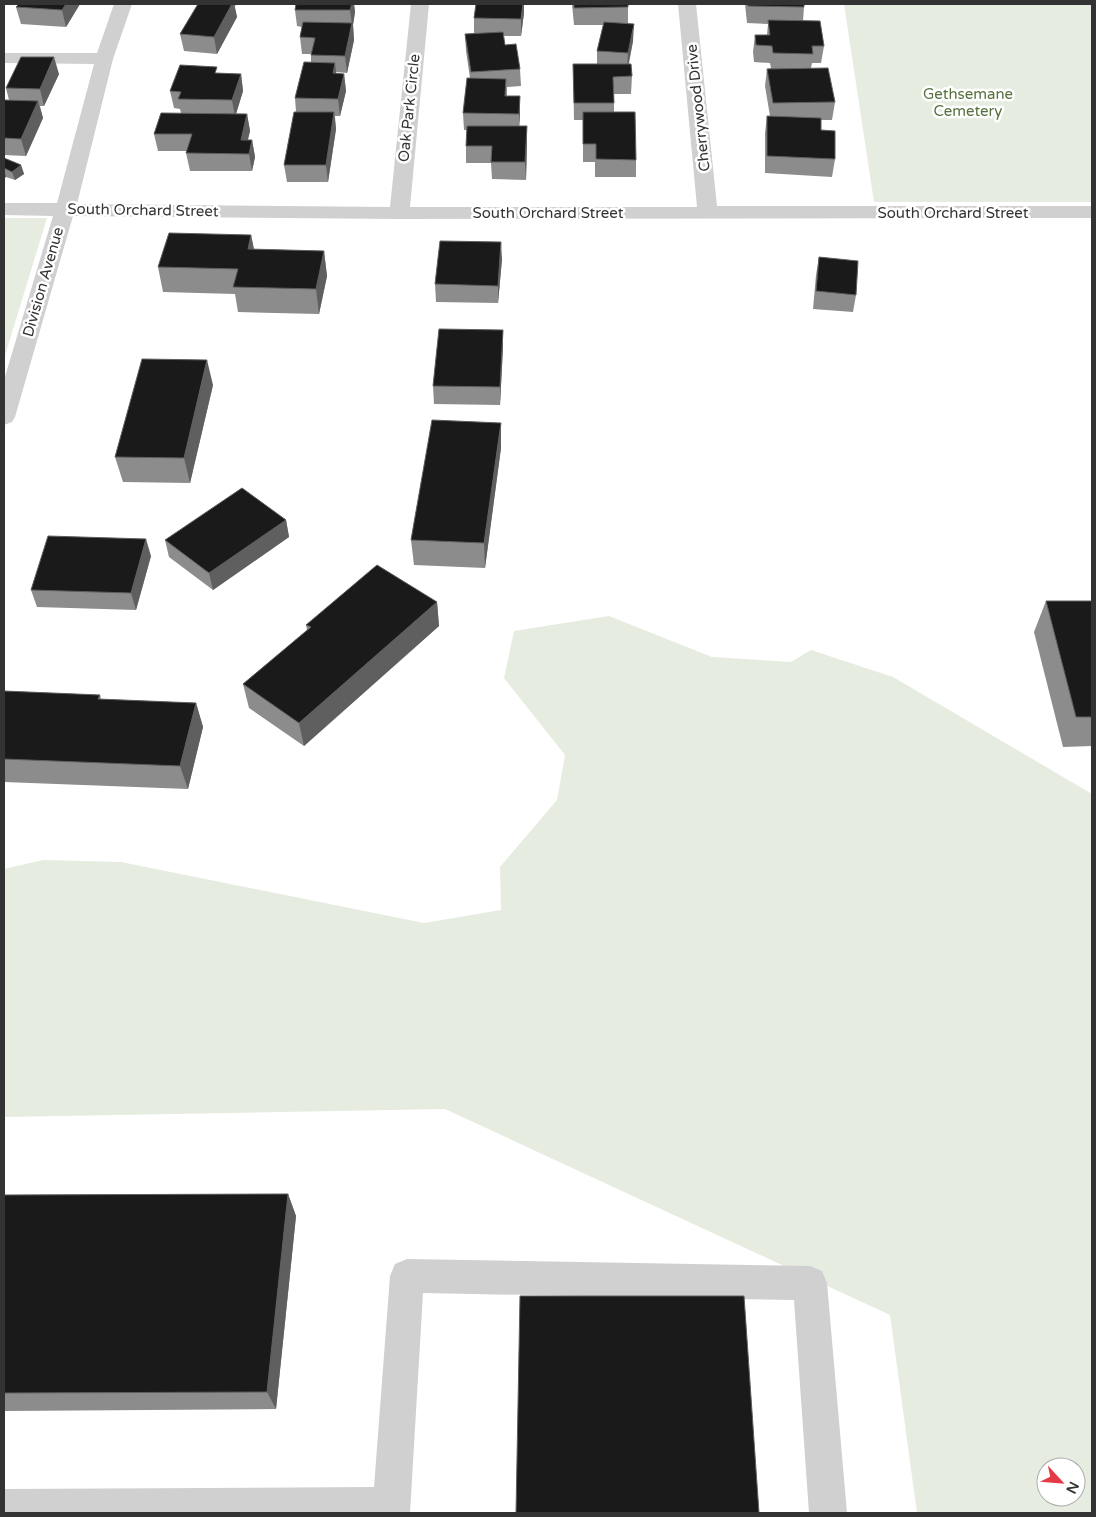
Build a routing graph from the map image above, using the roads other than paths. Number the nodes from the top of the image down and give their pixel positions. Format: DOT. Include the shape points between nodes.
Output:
graph roads {
  1 [pos="123,4"];
  2 [pos="420,4"];
  3 [pos="687,4"];
  4 [pos="4,58"];
  5 [pos="104,59"];
  6 [pos="4,209"];
  7 [pos="65,210"];
  8 [pos="1092,212"];
  9 [pos="399,213"];
  10 [pos="708,213"];
  11 [pos="5,409"];
  12 [pos="4,1508"];
  13 [pos="391,1509"];
  14 [pos="828,1513"];
  1 -- 5 [label="street, Division Avenue"];
  2 -- 9 [label="street, Oak Park Circle"];
  3 -- 10 [label="street, Cherrywood Drive"];
  4 -- 5 [label="street"];
  5 -- 7 [label="street, Division Avenue"];
  6 -- 7 [label="street, South Orchard Street"];
  7 -- 9 [label="street, South Orchard Street"];
  7 -- 11 [label="street, Division Avenue"];
  8 -- 10 [label="street, South Orchard Street"];
  9 -- 10 [label="street, South Orchard Street"];
  12 -- 13 [label="street"];
  13 -- 14 [label="street" via="407,1276 810,1283"];
}
